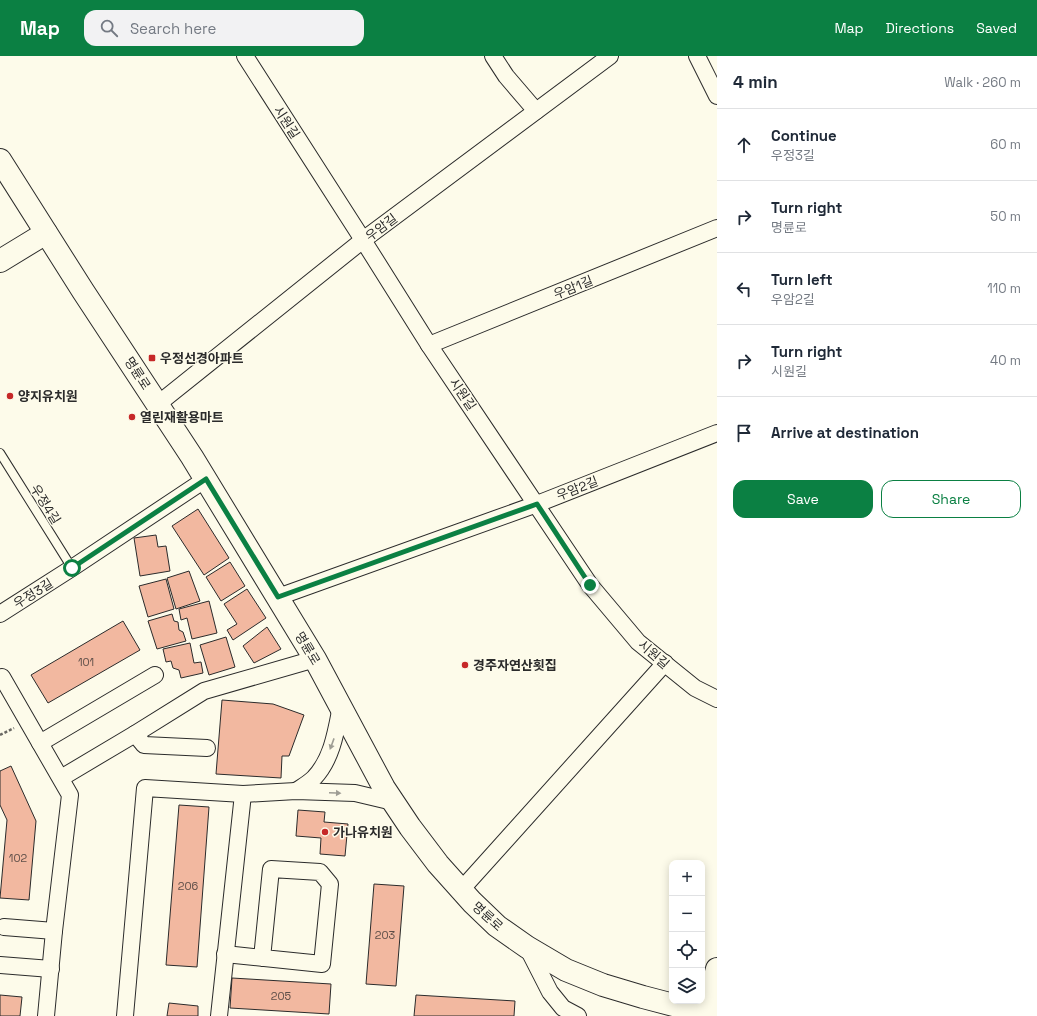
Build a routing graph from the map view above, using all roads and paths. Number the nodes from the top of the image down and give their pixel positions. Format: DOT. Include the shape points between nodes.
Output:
graph roads {
  1 [pos="244,56"];
  2 [pos="493,56"];
  3 [pos="610,56"];
  4 [pos="697,56"];
  5 [pos="717,96"];
  6 [pos="536,111"];
  7 [pos="0,160"];
  8 [pos="717,228"];
  9 [pos="46,233"];
  10 [pos="363,240"];
  11 [pos="0,261"];
  12 [pos="430,345"];
  13 [pos="158,404"];
  14 [pos="717,433"];
  15 [pos="0,453"];
  16 [pos="206,479"];
  17 [pos="537,504"];
  18 [pos="72,568"];
  19 [pos="278,597"];
  20 [pos="0,614"];
  21 [pos="315,659"];
  22 [pos="665,663"];
  23 [pos="155,674"];
  24 [pos="1,677"];
  25 [pos="717,699"];
  26 [pos="341,706"];
  27 [pos="135,734"];
  28 [pos="40,743"];
  29 [pos="207,748"];
  30 [pos="61,778"];
  31 [pos="296,791"];
  32 [pos="243,794"];
  33 [pos="393,802"];
  34 [pos="461,890"];
  35 [pos="4,927"];
  36 [pos="54,931"];
  37 [pos="526,947"];
  38 [pos="225,954"];
  39 [pos="262,958"];
  40 [pos="0,965"];
  41 [pos="51,969"];
  42 [pos="717,969"];
  43 [pos="708,1014"];
  44 [pos="46,1016"];
  45 [pos="124,1016"];
  46 [pos="219,1016"];
  47 [pos="578,1016"];
  1 -- 10 [label="street, 시원길"];
  2 -- 6 [label="street" via="506,76"];
  3 -- 6 [label="street, 우암길"];
  4 -- 5 [label="street"];
  6 -- 10 [label="street, 우암길"];
  7 -- 9 [label="main road, 명륜로"];
  8 -- 12 [label="street, 우암1길"];
  9 -- 11 [label="main road"];
  9 -- 13 [label="main road, 명륜로"];
  10 -- 12 [label="street, 시원길"];
  10 -- 13 [label="street, 우암길"];
  12 -- 17 [label="street, 시원길"];
  13 -- 16 [label="main road, 명륜로"];
  14 -- 17 [label="street, 우암2길"];
  15 -- 18 [label="lane, 우정4길"];
  16 -- 18 [label="street, 우정3길"];
  16 -- 19 [label="main road, 명륜로"];
  17 -- 19 [label="street, 우암2길"];
  17 -- 22 [label="street, 시원길" via="590,585 638,642"];
  18 -- 20 [label="street, 우정3길"];
  19 -- 21 [label="main road, 명륜로"];
  21 -- 26 [label="main road, 명륜로"];
  21 -- 27 [label="street" via="204,691"];
  22 -- 25 [label="street, 시원길" via="694,688"];
  22 -- 34 [label="street"];
  23 -- 28 [label="street"];
  24 -- 28 [label="street"];
  26 -- 31 [label="street, one-way" via="334,740 326,762 314,778"];
  26 -- 33 [label="main road, 명륜로"];
  27 -- 29 [label="street" via="144,745"];
  27 -- 30 [label="street"];
  28 -- 30 [label="street"];
  30 -- 36 [label="street" via="70,795"];
  31 -- 32 [label="street"];
  31 -- 33 [label="street, one-way" via="354,793"];
  32 -- 38 [label="street"];
  32 -- 45 [label="street" via="145,788"];
  33 -- 34 [label="main road, 명륜로" via="438,864"];
  34 -- 37 [label="main road, 명륜로" via="497,926"];
  35 -- 36 [label="street"];
  36 -- 41 [label="street"];
  37 -- 43 [label="main road, 명륜로" via="566,970 603,985"];
  37 -- 47 [label="street" via="550,992 564,1008"];
  38 -- 39 [label="street"];
  38 -- 46 [label="street"];
  39 -- 39 [label="street" via="322,964 330,884 320,872 271,869"];
  40 -- 41 [label="street"];
  41 -- 44 [label="street"];
  42 -- 43 [label="main road"];
}
